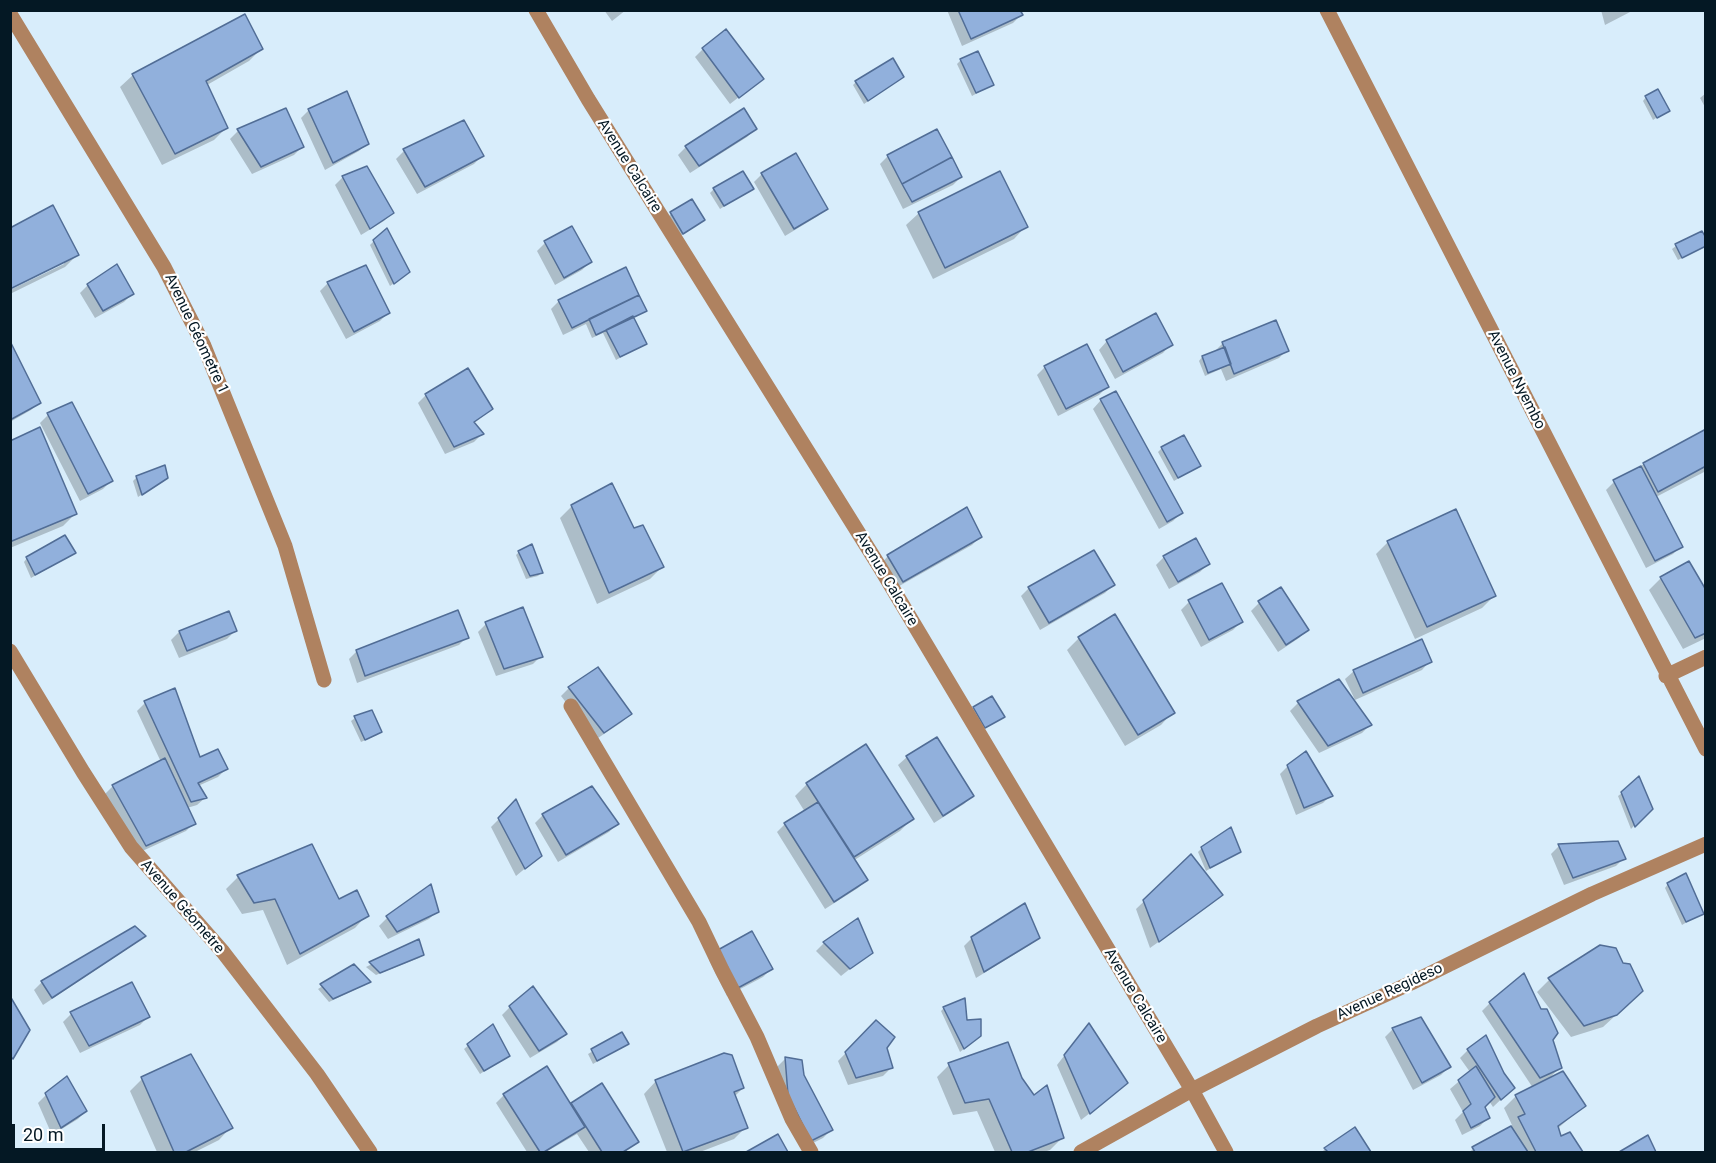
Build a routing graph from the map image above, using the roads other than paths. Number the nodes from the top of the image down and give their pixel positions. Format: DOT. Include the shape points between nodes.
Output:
graph roads {
  1 [pos="536,10"];
  2 [pos="1327,10"];
  3 [pos="10,14"];
  4 [pos="10,651"];
  5 [pos="1706,657"];
  6 [pos="1666,676"];
  7 [pos="324,680"];
  8 [pos="572,706"];
  9 [pos="1706,749"];
  10 [pos="1706,844"];
  11 [pos="1192,1090"];
  12 [pos="370,1152"];
  13 [pos="811,1152"];
  14 [pos="1081,1152"];
  15 [pos="1226,1152"];
  1 -- 11 [label="street, Avenue Calcaire" via="881,569"];
  2 -- 6 [label="street, Avenue Nyembo"];
  3 -- 7 [label="street, Avenue Géometre 1" via="159,258 204,346 285,546"];
  4 -- 12 [label="street, Avenue Géometre" via="131,848 223,952 317,1074"];
  5 -- 6 [label="street"];
  6 -- 9 [label="street, Avenue Nyembo"];
  8 -- 13 [label="street" via="699,922"];
  10 -- 11 [label="street, Avenue Regideso" via="1592,894"];
  11 -- 14 [label="street, Avenue Regideso"];
  11 -- 15 [label="street, Avenue Calcaire"];
}
